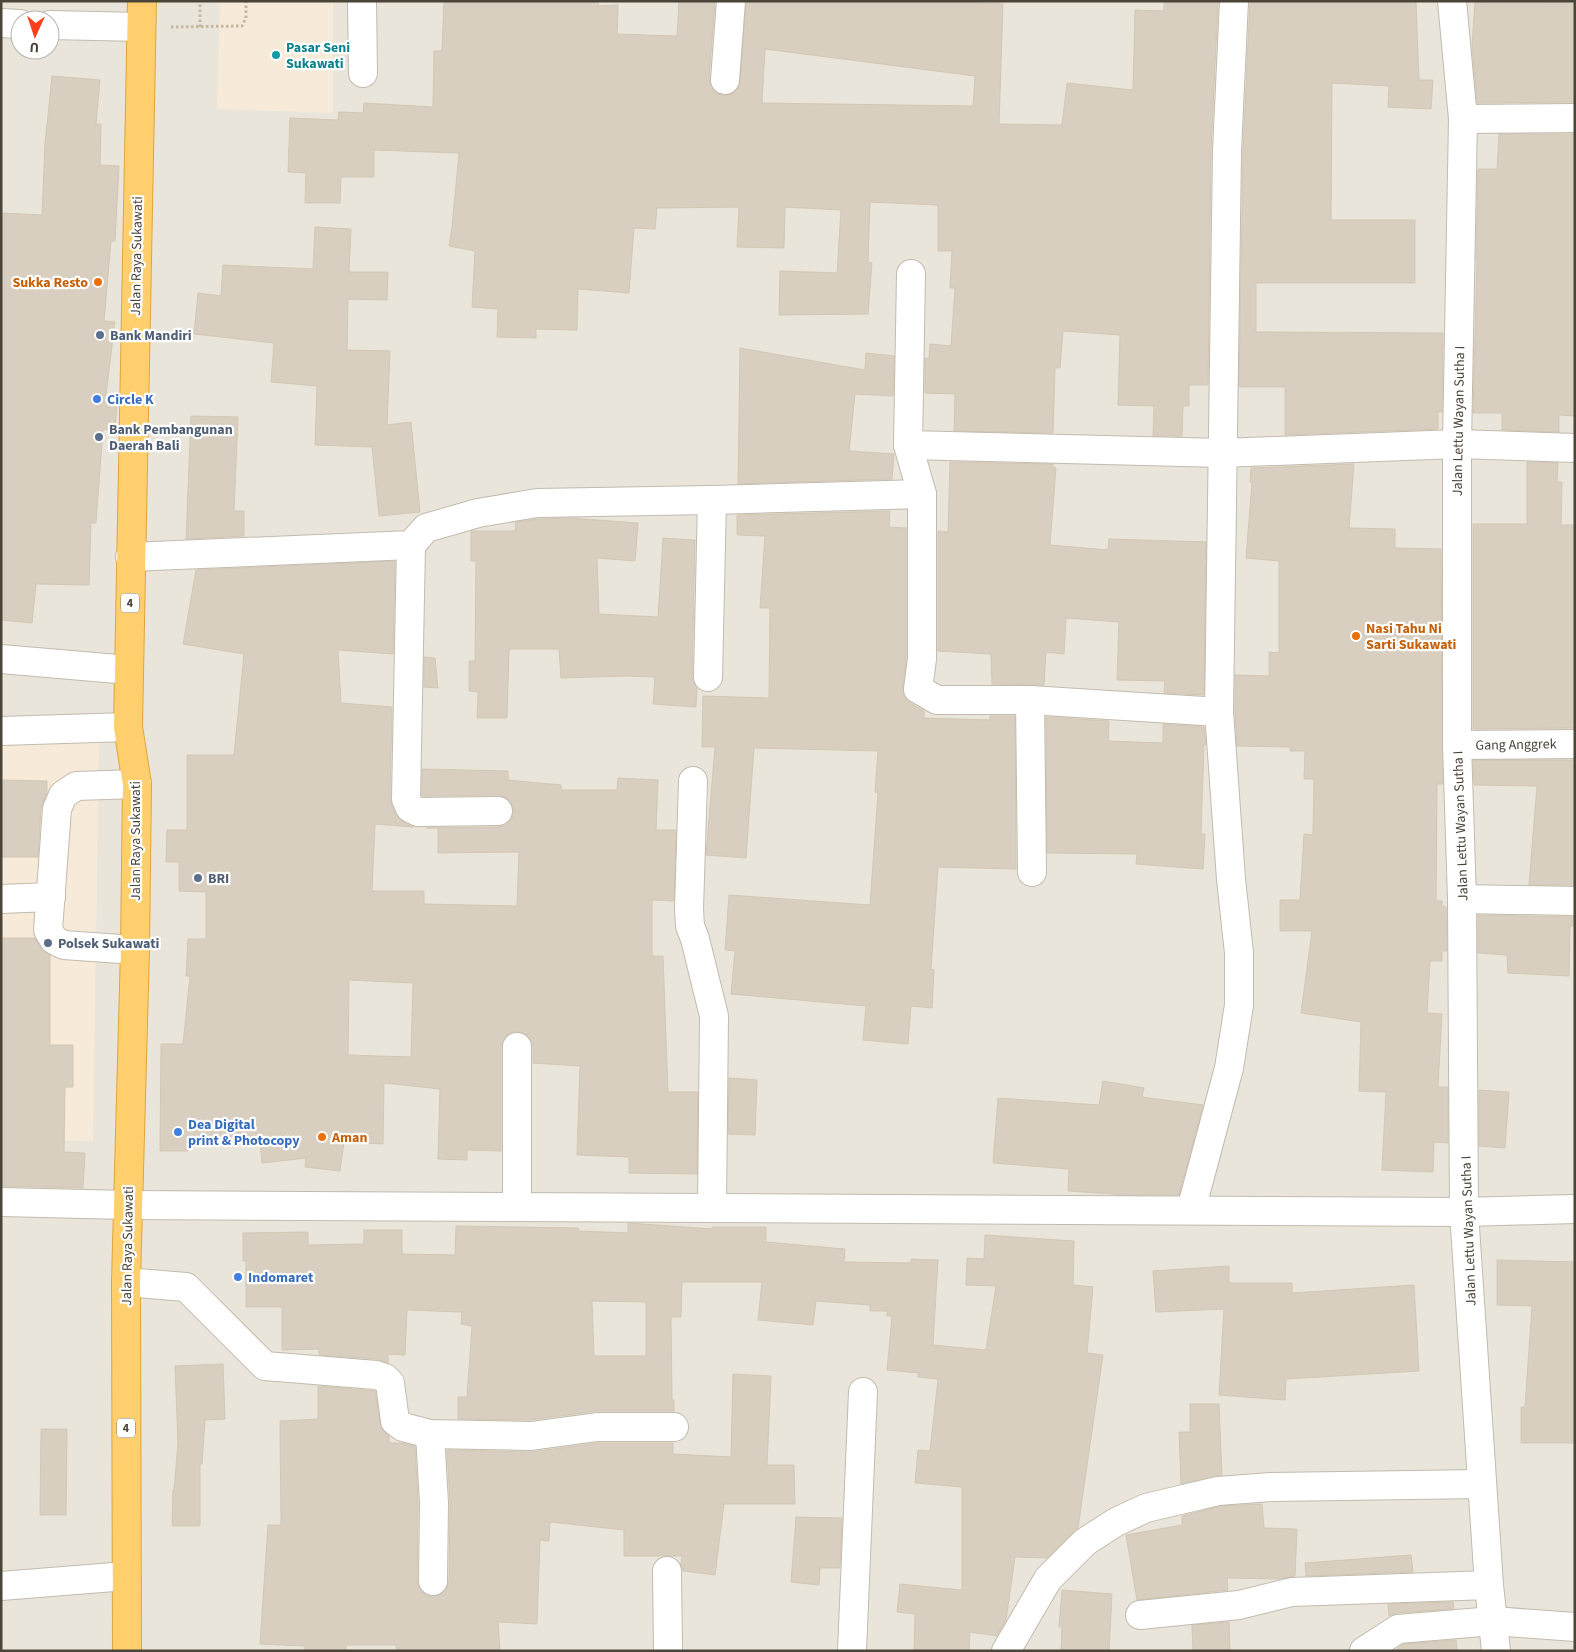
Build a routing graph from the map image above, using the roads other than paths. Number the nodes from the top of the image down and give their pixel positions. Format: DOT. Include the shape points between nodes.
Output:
graph roads {
  1 [pos="362,1"];
  2 [pos="732,1"];
  3 [pos="1234,1"];
  4 [pos="1452,1"];
  5 [pos="141,14"];
  6 [pos="60,24"];
  7 [pos="363,73"];
  8 [pos="725,80"];
  9 [pos="1575,118"];
  10 [pos="1463,119"];
  11 [pos="911,274"];
  12 [pos="1457,444"];
  13 [pos="908,445"];
  14 [pos="1575,448"];
  15 [pos="1222,453"];
  16 [pos="922,494"];
  17 [pos="712,500"];
  18 [pos="412,545"];
  19 [pos="130,557"];
  20 [pos="1,659"];
  21 [pos="129,670"];
  22 [pos="708,676"];
  23 [pos="1030,700"];
  24 [pos="1220,712"];
  25 [pos="128,726"];
  26 [pos="1,731"];
  27 [pos="1575,744"];
  28 [pos="1457,745"];
  29 [pos="692,781"];
  30 [pos="137,784"];
  31 [pos="498,811"];
  32 [pos="1032,872"];
  33 [pos="51,897"];
  34 [pos="1,899"];
  35 [pos="1462,899"];
  36 [pos="1575,901"];
  37 [pos="135,950"];
  38 [pos="517,1047"];
  39 [pos="1,1202"];
  40 [pos="127,1205"];
  41 [pos="517,1207"];
  42 [pos="712,1208"];
  43 [pos="1575,1209"];
  44 [pos="1191,1210"];
  45 [pos="1464,1212"];
  46 [pos="126,1282"];
  47 [pos="863,1392"];
  48 [pos="674,1427"];
  49 [pos="430,1434"];
  50 [pos="1482,1484"];
  51 [pos="667,1571"];
  52 [pos="126,1576"];
  53 [pos="433,1581"];
  54 [pos="1489,1585"];
  55 [pos="1,1586"];
  56 [pos="1140,1615"];
  57 [pos="1493,1621"];
  58 [pos="1575,1627"];
  59 [pos="127,1651"];
  60 [pos="668,1651"];
  61 [pos="852,1651"];
  62 [pos="1006,1651"];
  63 [pos="1364,1651"];
  64 [pos="1496,1651"];
  1 -- 7 [label="street"];
  2 -- 8 [label="street"];
  3 -- 15 [label="street" via="1227,150"];
  4 -- 10 [label="street, Jalan Lettu Wayan Sutha I"];
  5 -- 6 [label="street"];
  5 -- 19 [label="highway, Jalan Raya Sukawati / 4"];
  9 -- 10 [label="street"];
  10 -- 12 [label="street, Jalan Lettu Wayan Sutha I"];
  11 -- 13 [label="street"];
  12 -- 14 [label="street"];
  12 -- 15 [label="street"];
  12 -- 28 [label="street, Jalan Lettu Wayan Sutha I"];
  13 -- 15 [label="street"];
  13 -- 16 [label="street"];
  15 -- 24 [label="street"];
  16 -- 17 [label="street"];
  16 -- 23 [label="street" via="922,659 918,689 937,700"];
  17 -- 18 [label="street" via="537,503 478,513 426,528"];
  17 -- 22 [label="street"];
  18 -- 19 [label="street"];
  18 -- 31 [label="street" via="406,799 410,808 418,812"];
  19 -- 21 [label="highway, Jalan Raya Sukawati / 4"];
  20 -- 21 [label="street"];
  21 -- 25 [label="highway, Jalan Raya Sukawati / 4"];
  23 -- 24 [label="street"];
  23 -- 32 [label="street"];
  24 -- 44 [label="street" via="1239,1005 1229,1068"];
  25 -- 26 [label="street"];
  25 -- 30 [label="highway, Jalan Raya Sukawati / 4"];
  27 -- 28 [label="street, Gang Anggrek"];
  28 -- 35 [label="street, Jalan Lettu Wayan Sutha I"];
  29 -- 42 [label="street" via="690,926 714,1016"];
  30 -- 33 [label="street" via="76,786 63,795 56,809"];
  30 -- 37 [label="highway, Jalan Raya Sukawati / 4"];
  33 -- 34 [label="street"];
  33 -- 37 [label="street" via="48,930 54,940 64,945"];
  35 -- 36 [label="street"];
  35 -- 45 [label="street, Jalan Lettu Wayan Sutha I"];
  37 -- 40 [label="highway, Jalan Raya Sukawati / 4"];
  38 -- 41 [label="street"];
  39 -- 40 [label="street"];
  40 -- 41 [label="street"];
  40 -- 46 [label="highway, Jalan Raya Sukawati / 4"];
  41 -- 42 [label="street"];
  42 -- 44 [label="street"];
  43 -- 45 [label="street"];
  44 -- 45 [label="street"];
  45 -- 50 [label="street, Jalan Lettu Wayan Sutha I"];
  46 -- 49 [label="street" via="186,1287 265,1366 385,1378 390,1383 394,1421 402,1427"];
  46 -- 52 [label="highway, Jalan Raya Sukawati / 4"];
  47 -- 61 [label="street"];
  48 -- 49 [label="street" via="597,1426 531,1436"];
  49 -- 53 [label="street" via="434,1503"];
  50 -- 54 [label="street, Jalan Lettu Wayan Sutha I"];
  50 -- 62 [label="street" via="1245,1489 1218,1491 1146,1508 1085,1542 1048,1579"];
  51 -- 60 [label="street"];
  52 -- 55 [label="street"];
  52 -- 59 [label="highway, Jalan Raya Sukawati / 4"];
  54 -- 56 [label="street" via="1292,1592 1239,1605"];
  54 -- 57 [label="street, Jalan Lettu Wayan Sutha I"];
  57 -- 58 [label="street"];
  57 -- 63 [label="street" via="1398,1629"];
  57 -- 64 [label="street, Jalan Lettu Wayan Sutha I"];
}
